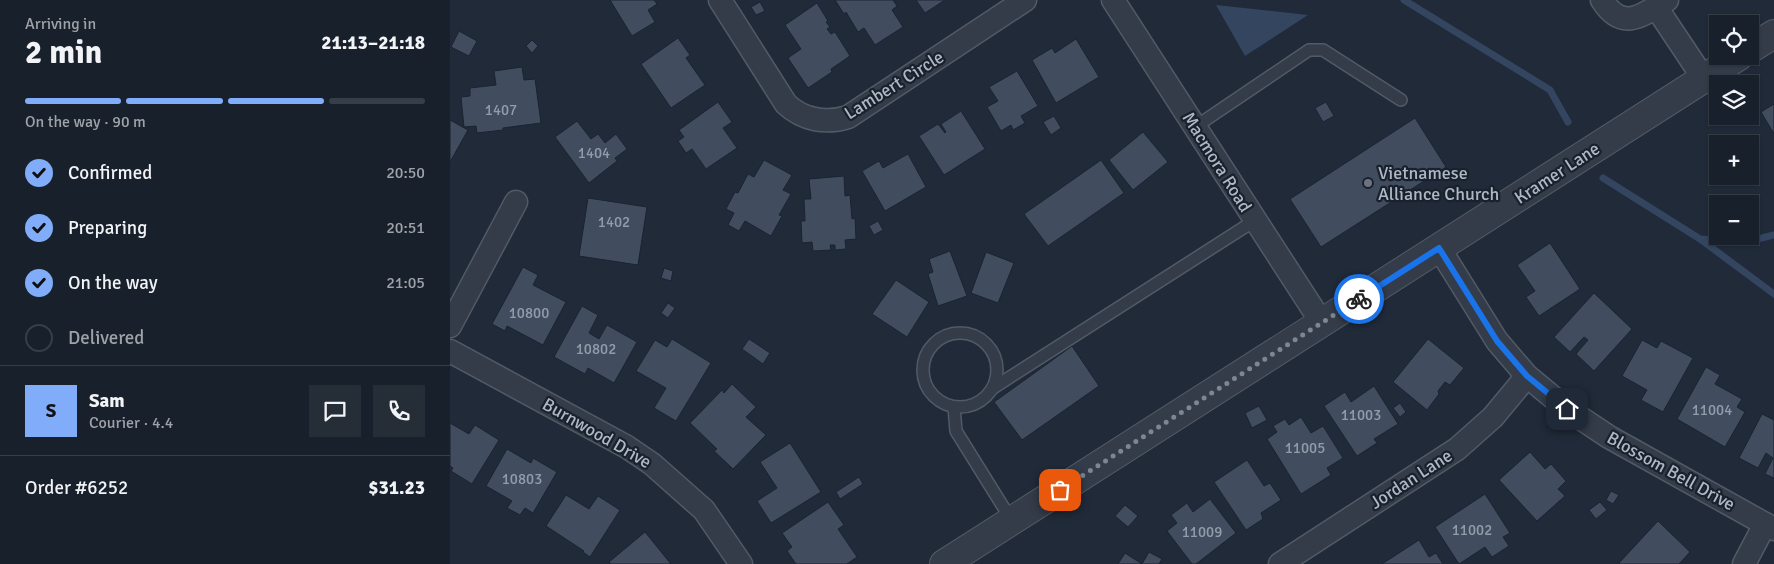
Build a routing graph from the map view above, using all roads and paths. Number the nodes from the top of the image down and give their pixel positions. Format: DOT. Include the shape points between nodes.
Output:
graph roads {
  1 [pos="720,0"];
  2 [pos="1025,0"];
  3 [pos="1113,0"];
  4 [pos="1602,0"];
  5 [pos="1662,4"];
  6 [pos="1774,34"];
  7 [pos="1759,43"];
  8 [pos="1725,65"];
  9 [pos="1704,79"];
  10 [pos="1401,100"];
  11 [pos="1194,126"];
  12 [pos="516,202"];
  13 [pos="1254,221"];
  14 [pos="1439,248"];
  15 [pos="1322,324"];
  16 [pos="450,326"];
  17 [pos="450,351"];
  18 [pos="1527,376"];
  19 [pos="993,388"];
  20 [pos="954,408"];
  21 [pos="1012,521"];
  22 [pos="1770,526"];
  23 [pos="947,563"];
  24 [pos="741,564"];
  25 [pos="1280,564"];
  26 [pos="1744,564"];
  1 -- 2 [label="street, Lambert Circle" via="786,104 801,115 825,121 848,116"];
  3 -- 11 [label="street, Macmora Road"];
  4 -- 5 [label="street" via="1609,12 1631,18"];
  5 -- 9 [label="street"];
  6 -- 7 [label="street"];
  8 -- 9 [label="street, Kramer Lane"];
  9 -- 14 [label="street, Kramer Lane"];
  10 -- 11 [label="lane" via="1323,50 1309,50"];
  11 -- 13 [label="street, Macmora Road"];
  12 -- 16 [label="street"];
  13 -- 15 [label="street, Macmora Road"];
  13 -- 19 [label="lane"];
  14 -- 15 [label="street, Kramer Lane"];
  14 -- 18 [label="street, Blossom Bell Drive" via="1497,341"];
  15 -- 21 [label="street, Kramer Lane"];
  17 -- 24 [label="street, Burnwood Drive" via="627,447 652,464 704,510"];
  18 -- 22 [label="street, Blossom Bell Drive" via="1567,409 1609,437"];
  18 -- 25 [label="street, Jordan Lane" via="1493,417 1457,449"];
  19 -- 20 [label="lane" via="981,402"];
  19 -- 20 [label="lane" via="998,376 997,363 985,342 962,332 938,340 924,360 923,373 933,396"];
  20 -- 21 [label="lane" via="956,431"];
  21 -- 23 [label="street, Kramer Lane"];
  22 -- 26 [label="street"];
}
